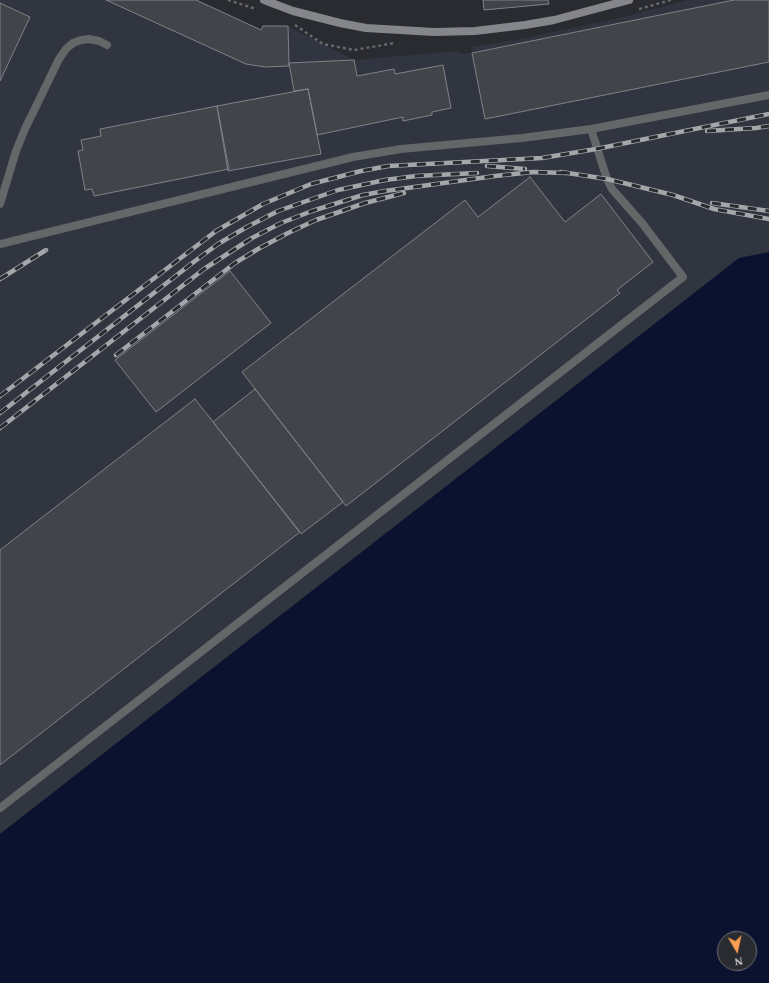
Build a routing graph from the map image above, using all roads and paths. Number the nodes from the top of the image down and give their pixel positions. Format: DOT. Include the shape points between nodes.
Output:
graph roads {
  1 [pos="264,0"];
  2 [pos="628,0"];
  3 [pos="107,45"];
  4 [pos="769,95"];
  5 [pos="591,130"];
  6 [pos="0,204"];
  7 [pos="0,244"];
  8 [pos="0,808"];
  1 -- 2 [label="street" via="293,11 366,28 434,32 475,31 525,25"];
  3 -- 6 [label="lane" via="90,39 81,40 66,49 59,59 16,151"];
  4 -- 5 [label="lane"];
  5 -- 7 [label="lane" via="401,149 353,157"];
  5 -- 8 [label="lane" via="612,188 683,277"];
}
